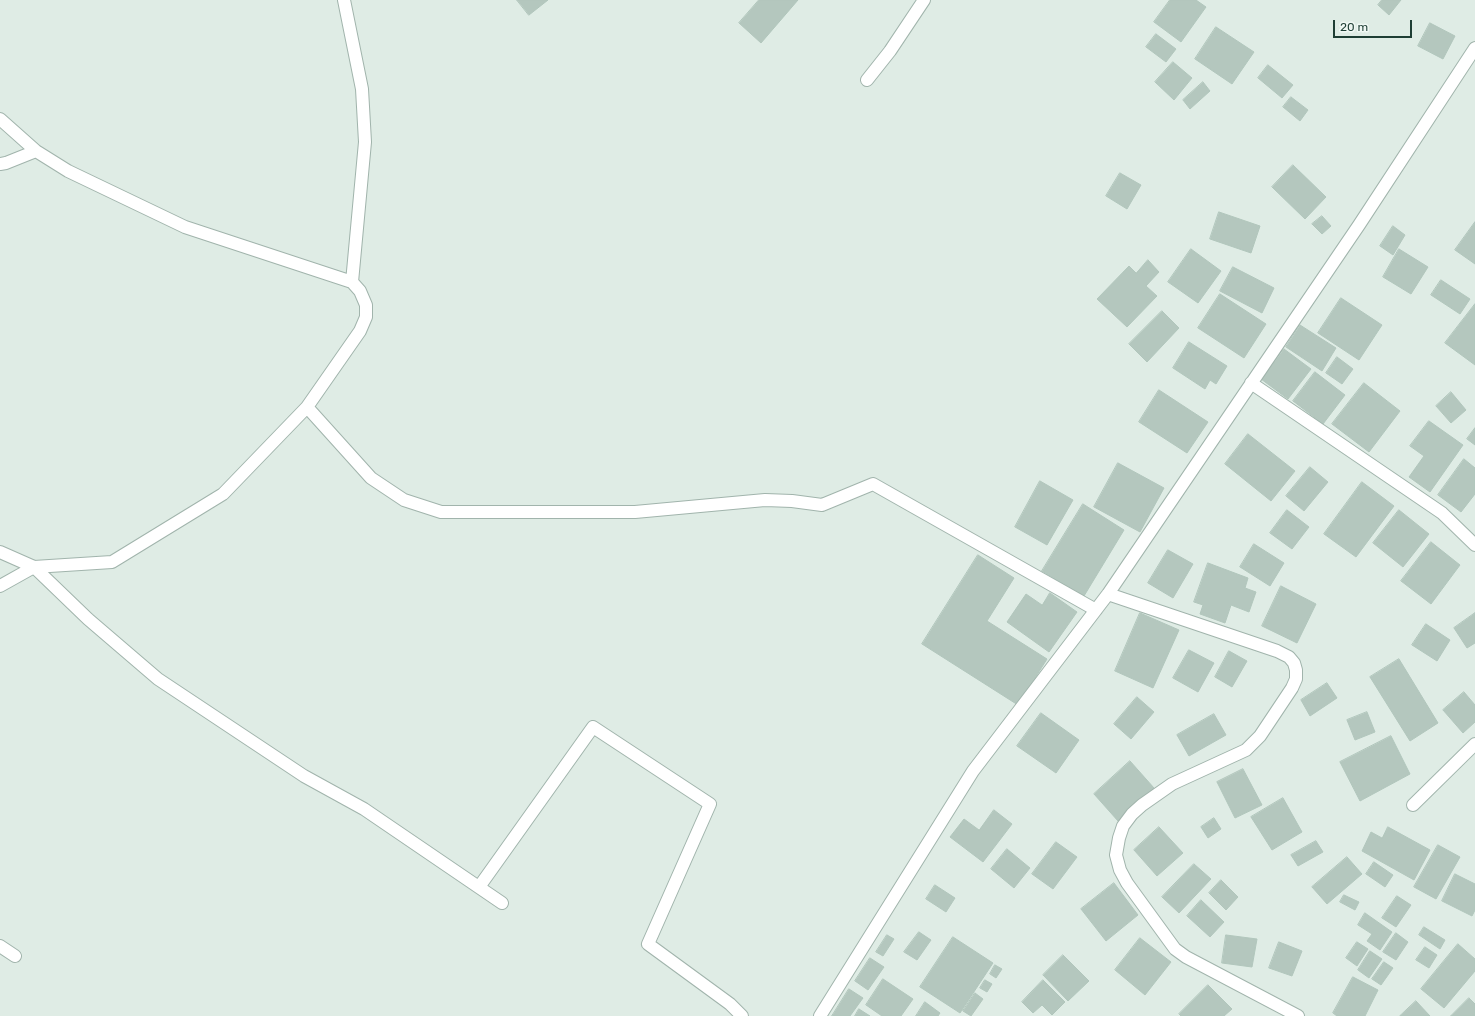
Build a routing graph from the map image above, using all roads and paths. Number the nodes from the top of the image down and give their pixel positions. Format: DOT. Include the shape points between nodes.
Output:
graph roads {
  1 [pos="344,0"];
  2 [pos="924,0"];
  3 [pos="1475,48"];
  4 [pos="867,80"];
  5 [pos="0,119"];
  6 [pos="36,151"];
  7 [pos="0,164"];
  8 [pos="352,282"];
  9 [pos="1251,383"];
  10 [pos="306,407"];
  11 [pos="1475,544"];
  12 [pos="0,552"];
  13 [pos="34,567"];
  14 [pos="0,586"];
  15 [pos="1108,594"];
  16 [pos="1096,610"];
  17 [pos="1475,744"];
  18 [pos="1413,805"];
  19 [pos="479,887"];
  20 [pos="502,903"];
  21 [pos="0,946"];
  22 [pos="15,956"];
  23 [pos="742,1016"];
  24 [pos="820,1016"];
  25 [pos="1298,1016"];
  1 -- 8 [label="street" via="362,89 366,142"];
  2 -- 4 [label="street"];
  3 -- 9 [label="street"];
  5 -- 6 [label="street"];
  6 -- 7 [label="street" via="6,164"];
  6 -- 8 [label="street" via="68,171 185,227"];
  8 -- 10 [label="street" via="360,291 366,305 366,316 360,331"];
  9 -- 11 [label="street" via="1442,513"];
  9 -- 15 [label="street"];
  10 -- 13 [label="street" via="223,494 112,562"];
  10 -- 16 [label="street" via="371,478 404,500 441,512 635,512 765,500 822,504 873,484"];
  12 -- 13 [label="street"];
  13 -- 14 [label="street"];
  13 -- 19 [label="street" via="88,619 158,678 304,776 364,809"];
  15 -- 16 [label="street"];
  15 -- 25 [label="street" via="1277,651 1289,657 1294,663 1296,679 1292,688 1260,736 1246,750 1172,784 1142,805 1122,826 1116,854 1127,883 1175,949"];
  16 -- 24 [label="street" via="973,771"];
  17 -- 18 [label="street"];
  19 -- 20 [label="street"];
  19 -- 23 [label="street" via="593,727 710,804 648,944 730,1004"];
  21 -- 22 [label="street"];
}
